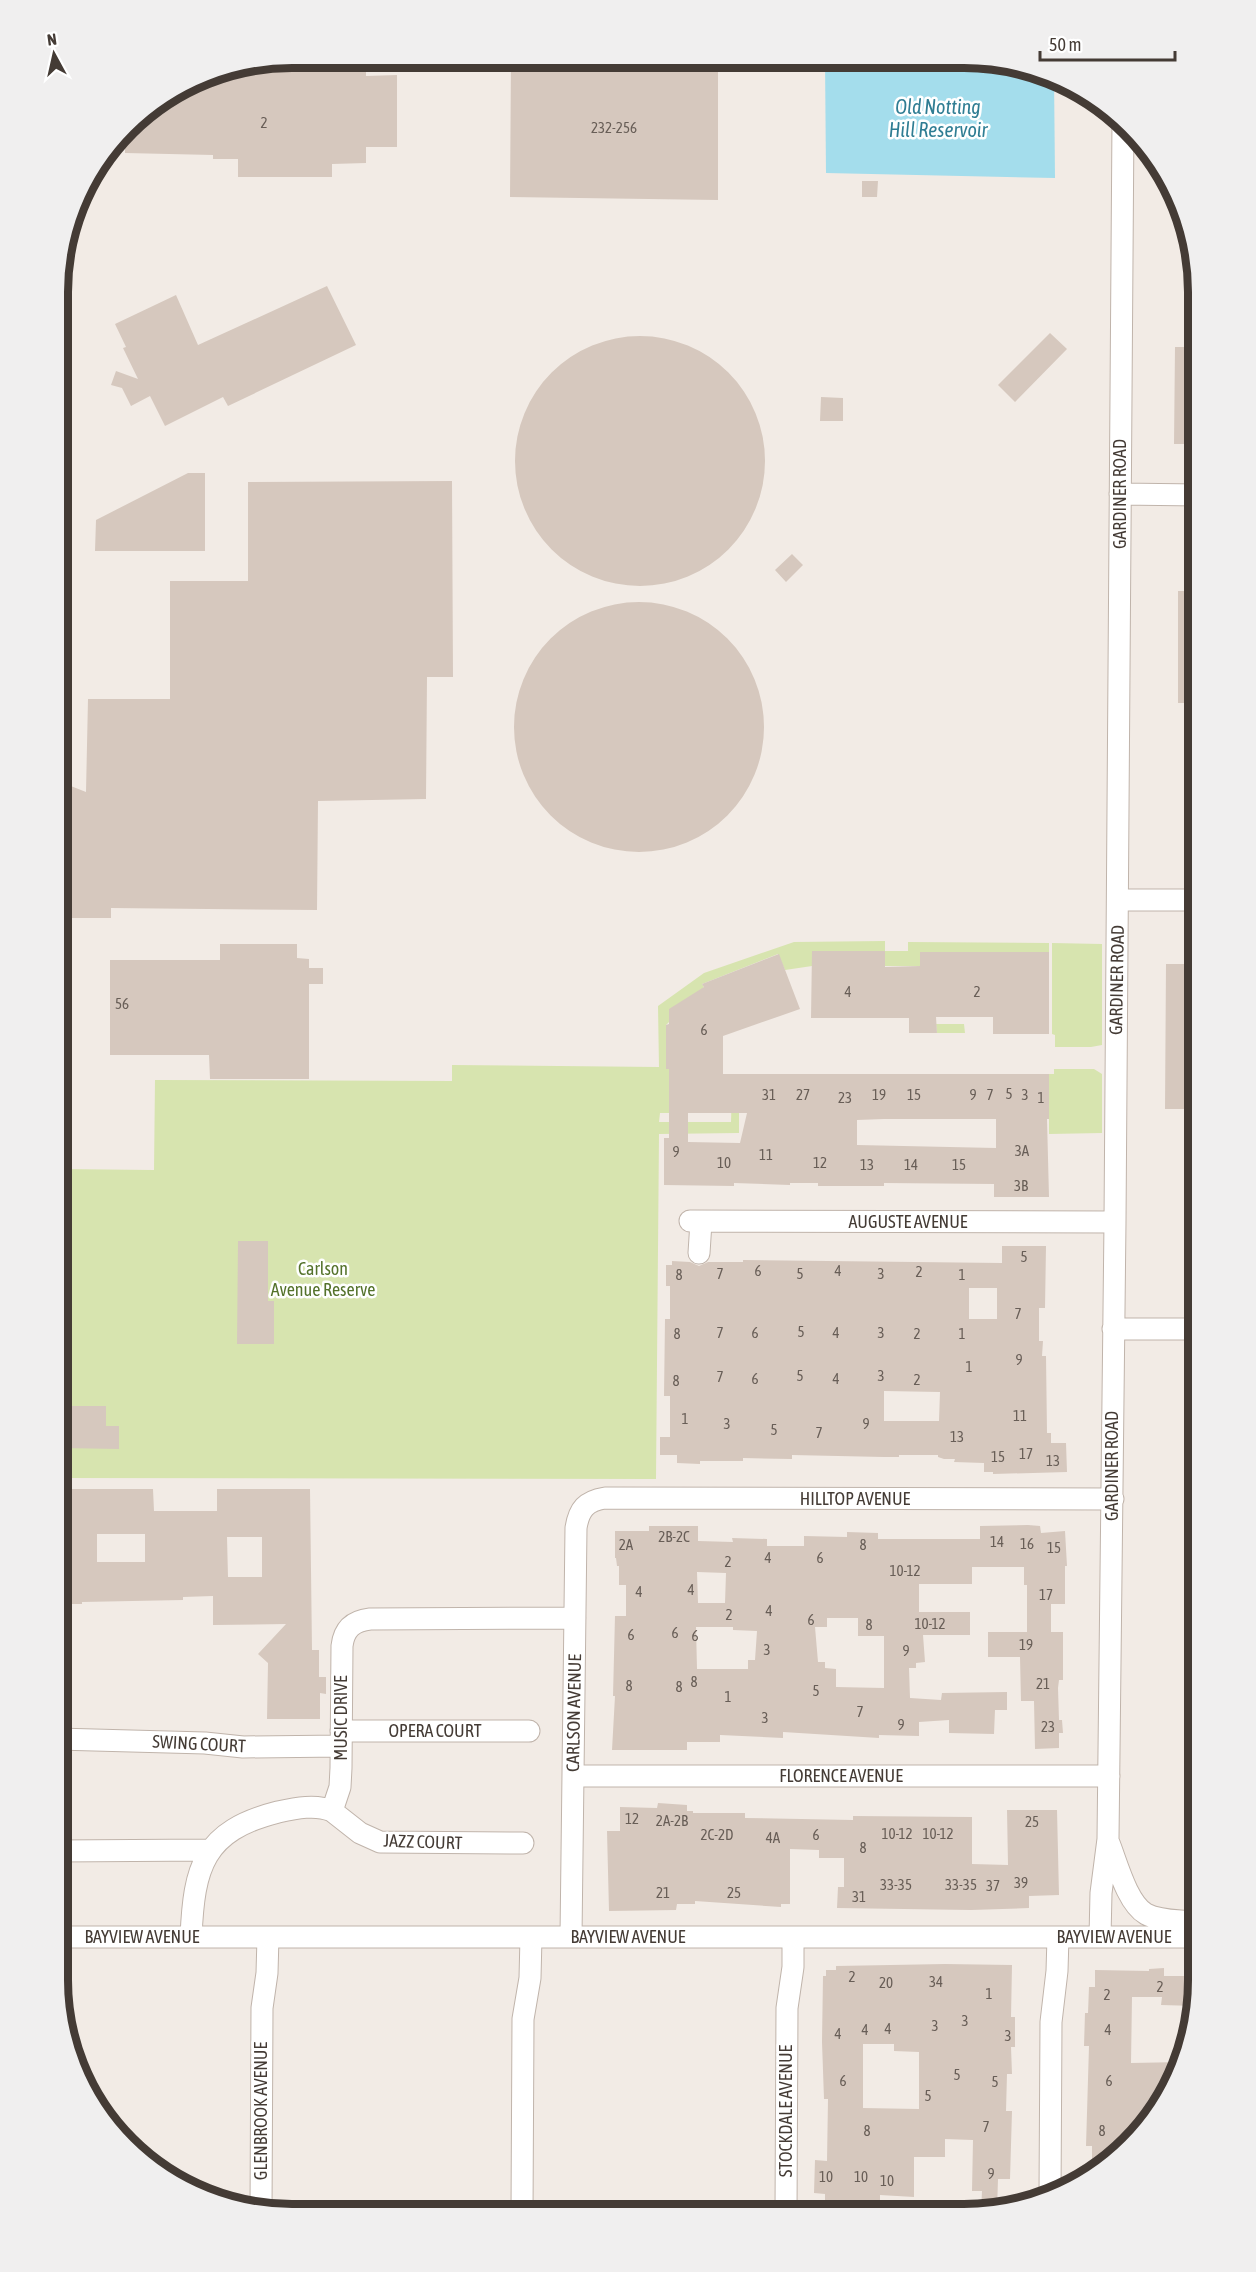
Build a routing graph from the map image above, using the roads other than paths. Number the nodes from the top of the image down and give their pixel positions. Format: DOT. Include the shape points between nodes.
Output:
graph roads {
  1 [pos="1123,133"];
  2 [pos="1120,494"];
  3 [pos="1188,495"];
  4 [pos="1118,900"];
  5 [pos="1188,900"];
  6 [pos="1115,1222"];
  7 [pos="699,1253"];
  8 [pos="1113,1329"];
  9 [pos="1188,1329"];
  10 [pos="598,1499"];
  11 [pos="1113,1499"];
  12 [pos="575,1618"];
  13 [pos="529,1731"];
  14 [pos="341,1738"];
  15 [pos="68,1739"];
  16 [pos="573,1776"];
  17 [pos="1109,1776"];
  18 [pos="332,1811"];
  19 [pos="1108,1839"];
  20 [pos="524,1843"];
  21 [pos="209,1850"];
  22 [pos="68,1851"];
  23 [pos="1188,1922"];
  24 [pos="68,1937"];
  25 [pos="191,1937"];
  26 [pos="263,1937"];
  27 [pos="525,1937"];
  28 [pos="571,1937"];
  29 [pos="788,1937"];
  30 [pos="1052,1937"];
  31 [pos="1107,1937"];
  32 [pos="1188,1937"];
  33 [pos="1050,2187"];
  34 [pos="261,2203"];
  35 [pos="522,2204"];
  36 [pos="786,2204"];
  1 -- 2 [label="street, GARDINER ROAD"];
  2 -- 3 [label="street"];
  2 -- 4 [label="street, GARDINER ROAD"];
  4 -- 5 [label="street"];
  4 -- 6 [label="street, GARDINER ROAD"];
  6 -- 7 [label="street, AUGUSTE AVENUE" via="695,1222"];
  6 -- 8 [label="street, GARDINER ROAD"];
  8 -- 9 [label="street"];
  8 -- 11 [label="street, GARDINER ROAD"];
  10 -- 11 [label="street, HILLTOP AVENUE"];
  10 -- 12 [label="street, CARLSON AVENUE" via="584,1506 576,1528"];
  11 -- 17 [label="street, GARDINER ROAD"];
  12 -- 14 [label="street, MUSIC DRIVE" via="356,1622 343,1638"];
  12 -- 16 [label="street, CARLSON AVENUE"];
  13 -- 14 [label="street, OPERA COURT"];
  14 -- 15 [label="street, SWING COURT" via="243,1747"];
  14 -- 18 [label="street, MUSIC DRIVE" via="339,1787"];
  16 -- 17 [label="street, FLORENCE AVENUE"];
  16 -- 28 [label="street, CARLSON AVENUE"];
  17 -- 19 [label="street, GARDINER ROAD"];
  18 -- 20 [label="street, JAZZ COURT" via="360,1833 380,1842"];
  18 -- 21 [label="street" via="314,1807 264,1816 234,1831"];
  19 -- 23 [label="street, GARDINER ROAD" via="1131,1897 1145,1913"];
  19 -- 31 [label="street, GARDINER ROAD" via="1101,1893"];
  21 -- 22 [label="street"];
  21 -- 25 [label="street" via="194,1892"];
  24 -- 25 [label="street, BAYVIEW AVENUE"];
  25 -- 26 [label="street, BAYVIEW AVENUE"];
  26 -- 27 [label="street, BAYVIEW AVENUE"];
  26 -- 34 [label="street, GLENBROOK AVENUE" via="257,1974 262,2008"];
  27 -- 28 [label="street, BAYVIEW AVENUE"];
  27 -- 35 [label="street" via="518,1980 524,2019"];
  28 -- 29 [label="street, BAYVIEW AVENUE"];
  29 -- 30 [label="street, BAYVIEW AVENUE"];
  29 -- 36 [label="street, STOCKDALE AVENUE" via="782,1971 787,2008"];
  30 -- 31 [label="street, BAYVIEW AVENUE"];
  30 -- 33 [label="street" via="1046,1973 1051,2022"];
  31 -- 32 [label="street, BAYVIEW AVENUE"];
}
